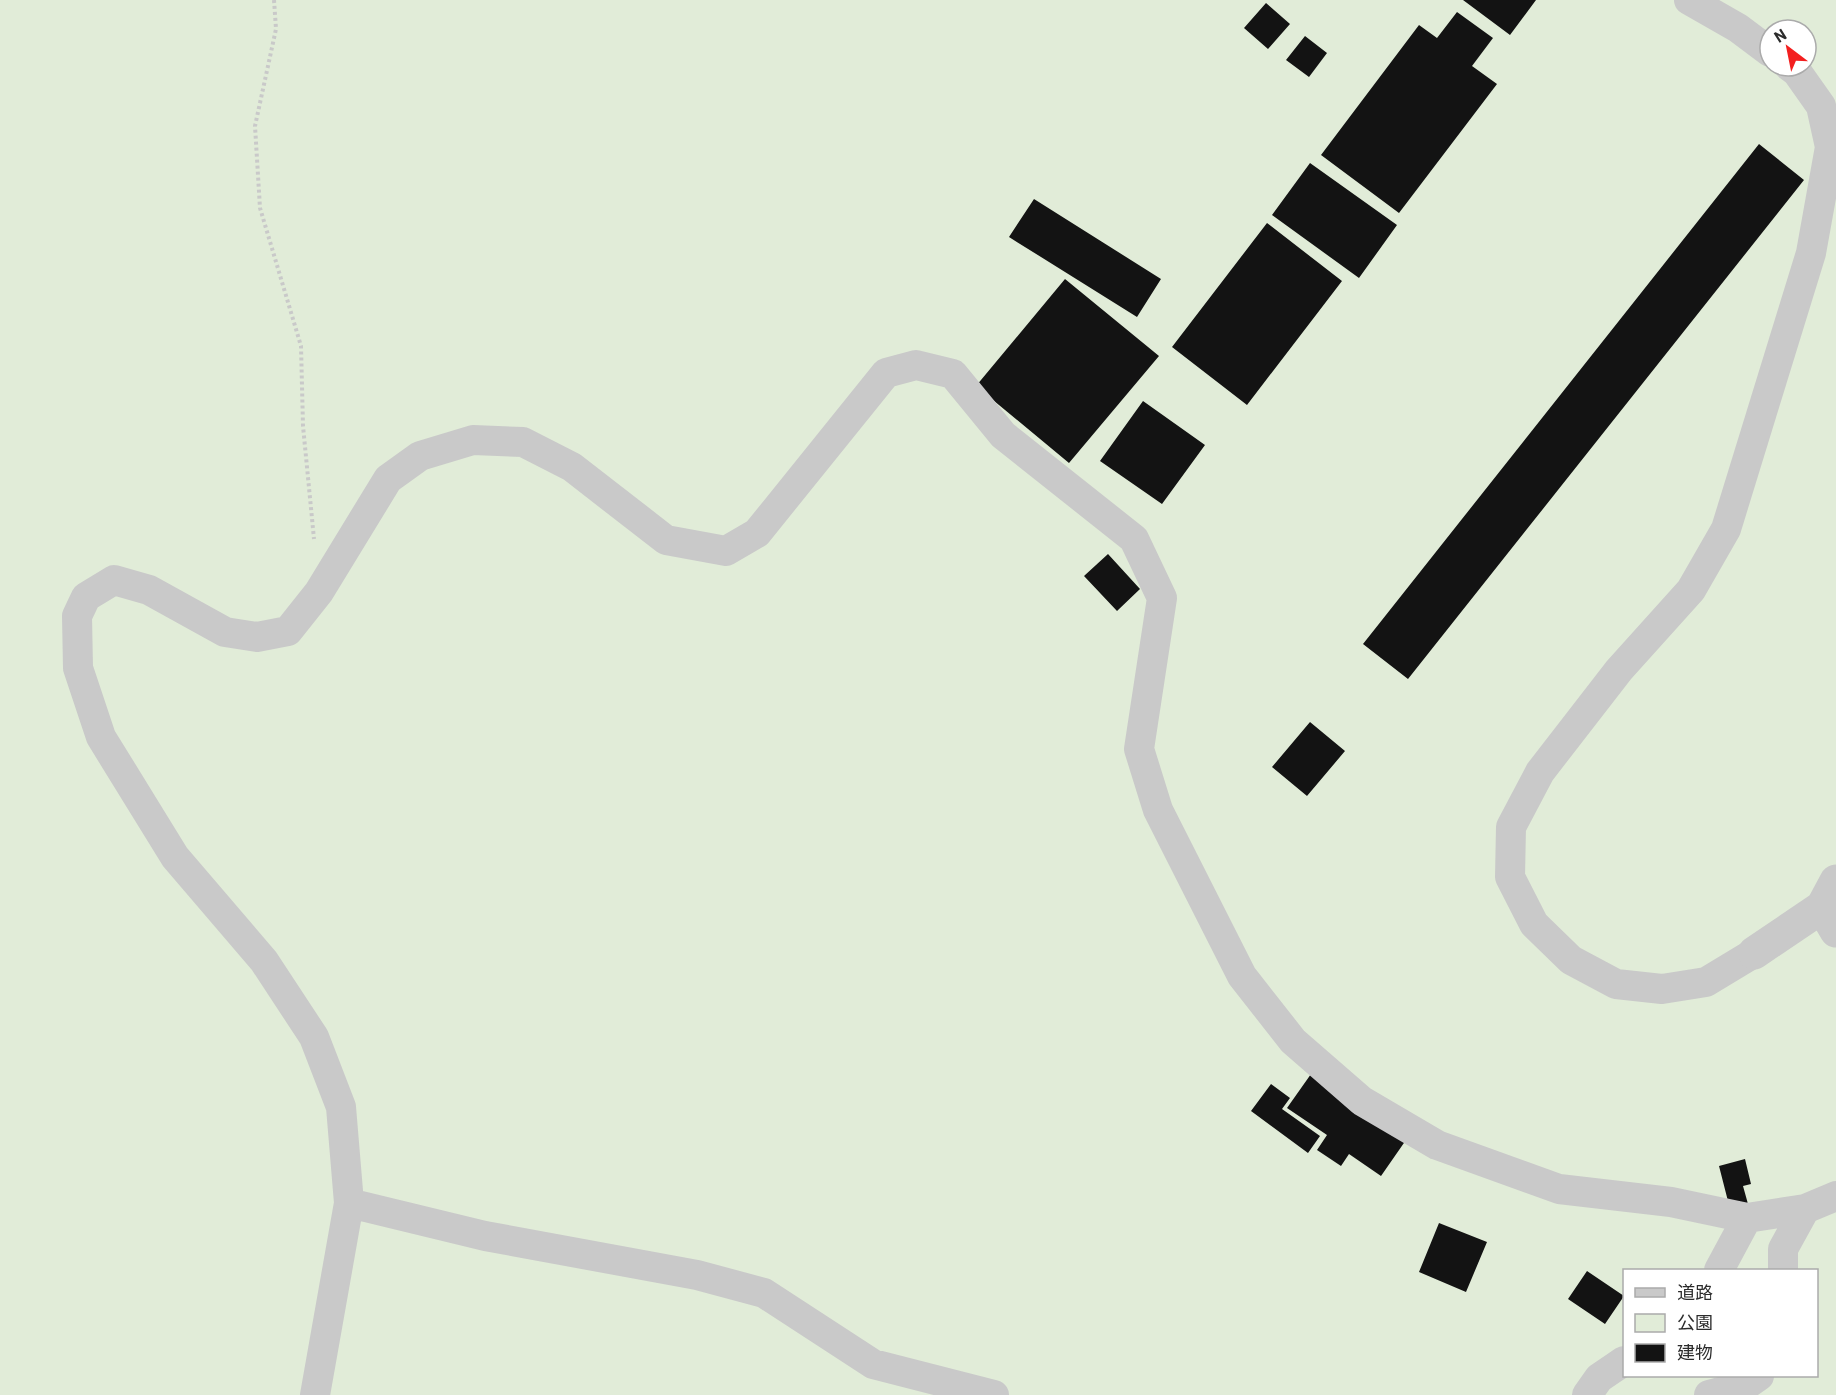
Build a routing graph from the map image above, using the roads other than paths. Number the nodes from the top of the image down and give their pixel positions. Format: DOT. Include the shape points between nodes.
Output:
graph roads {
  1 [pos="1689,0"];
  2 [pos="1758,43"];
  3 [pos="1801,78"];
  4 [pos="1831,906"];
  5 [pos="1754,953"];
  6 [pos="1836,1197"];
  7 [pos="349,1203"];
  8 [pos="1805,1209"];
  9 [pos="1747,1218"];
  10 [pos="1720,1269"];
  11 [pos="1783,1269"];
  12 [pos="1623,1362"];
  13 [pos="1758,1377"];
  14 [pos="315,1395"];
  15 [pos="994,1395"];
  16 [pos="1587,1395"];
  17 [pos="1709,1395"];
  1 -- 2 [label="street"];
  3 -- 5 [label="street" via="1821,106 1830,147 1810,253 1726,529 1691,590 1619,670 1540,772 1511,827 1510,877 1534,924 1571,960 1616,984 1662,989 1706,982"];
  4 -- 5 [label="street"];
  6 -- 8 [label="street"];
  7 -- 9 [label="street" via="341,1107 314,1037 264,961 175,857 101,737 78,668 77,616 86,597 114,580 149,590 225,632 257,637 288,631 319,592 388,479 420,456 473,440 523,442 572,467 666,540 726,551 757,532 886,373 916,365 953,374 1003,435 1134,539 1162,598 1139,749 1154,800 1242,976 1293,1041 1362,1101 1437,1145 1559,1189 1671,1202"];
  7 -- 14 [label="street"];
  7 -- 15 [label="street" via="485,1236 697,1275 764,1293 873,1364"];
  8 -- 9 [label="street"];
  8 -- 11 [label="street" via="1783,1249"];
  9 -- 10 [label="street"];
  12 -- 16 [label="street" via="1599,1378"];
  13 -- 17 [label="street" via="1746,1385"];
}
